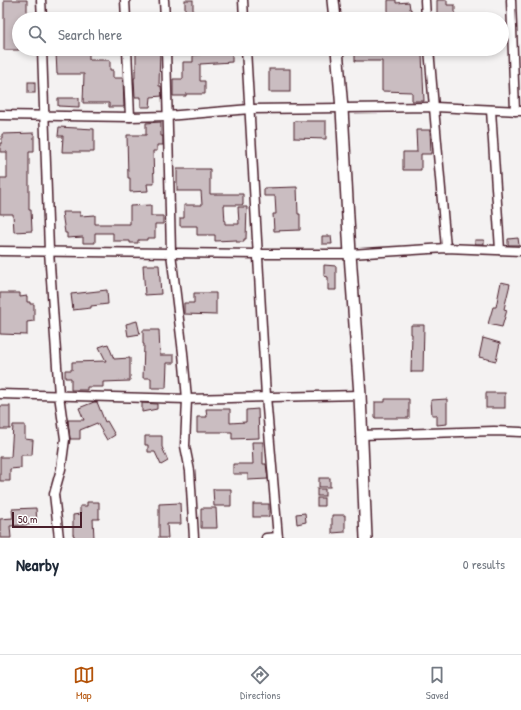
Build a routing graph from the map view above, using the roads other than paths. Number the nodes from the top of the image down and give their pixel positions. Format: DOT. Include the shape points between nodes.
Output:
graph roads {
  1 [pos="41,0"];
  2 [pos="125,0"];
  3 [pos="164,0"];
  4 [pos="243,0"];
  5 [pos="333,0"];
  6 [pos="425,0"];
  7 [pos="510,0"];
  8 [pos="42,12"];
  9 [pos="126,12"];
  10 [pos="165,12"];
  11 [pos="244,12"];
  12 [pos="334,12"];
  13 [pos="426,12"];
  14 [pos="42,56"];
  15 [pos="127,56"];
  16 [pos="166,56"];
  17 [pos="246,56"];
  18 [pos="338,56"];
  19 [pos="430,56"];
  20 [pos="435,107"];
  21 [pos="250,109"];
  22 [pos="342,109"];
  23 [pos="491,110"];
  24 [pos="518,111"];
  25 [pos="0,115"];
  26 [pos="44,116"];
  27 [pos="167,116"];
  28 [pos="130,117"];
  29 [pos="446,248"];
  30 [pos="500,250"];
  31 [pos="0,251"];
  32 [pos="49,251"];
  33 [pos="521,251"];
  34 [pos="171,253"];
  35 [pos="258,254"];
  36 [pos="350,254"];
  37 [pos="0,394"];
  38 [pos="59,395"];
  39 [pos="360,395"];
  40 [pos="266,396"];
  41 [pos="187,399"];
  42 [pos="521,432"];
  43 [pos="362,435"];
  44 [pos="278,537"];
  45 [pos="59,538"];
  46 [pos="194,538"];
  47 [pos="266,538"];
  48 [pos="366,538"];
  1 -- 8 [label="street"];
  2 -- 9 [label="street"];
  3 -- 10 [label="street"];
  4 -- 11 [label="street"];
  5 -- 12 [label="main road"];
  6 -- 13 [label="street"];
  7 -- 24 [label="street"];
  14 -- 26 [label="street"];
  15 -- 28 [label="street"];
  16 -- 27 [label="street"];
  17 -- 21 [label="street"];
  18 -- 22 [label="main road"];
  19 -- 20 [label="street"];
  20 -- 22 [label="street"];
  20 -- 23 [label="street"];
  20 -- 29 [label="street"];
  21 -- 22 [label="street"];
  21 -- 27 [label="street"];
  21 -- 35 [label="street"];
  22 -- 36 [label="main road"];
  23 -- 24 [label="street"];
  23 -- 30 [label="street"];
  25 -- 26 [label="street"];
  26 -- 28 [label="street"];
  26 -- 32 [label="street"];
  27 -- 28 [label="street"];
  27 -- 34 [label="street"];
  29 -- 30 [label="street"];
  29 -- 36 [label="street"];
  30 -- 33 [label="street"];
  31 -- 32 [label="street"];
  32 -- 34 [label="street"];
  32 -- 38 [label="street"];
  34 -- 35 [label="street"];
  34 -- 41 [label="street"];
  35 -- 36 [label="street"];
  35 -- 40 [label="street"];
  36 -- 39 [label="main road"];
  37 -- 38 [label="street"];
  38 -- 41 [label="street"];
  38 -- 45 [label="street" via="64,439 54,494"];
  39 -- 40 [label="street"];
  39 -- 43 [label="main road"];
  40 -- 41 [label="street"];
  40 -- 44 [label="street"];
  41 -- 46 [label="street" via="185,446 190,471"];
  42 -- 43 [label="street"];
  43 -- 48 [label="main road"];
  44 -- 47 [label="street"];
}
